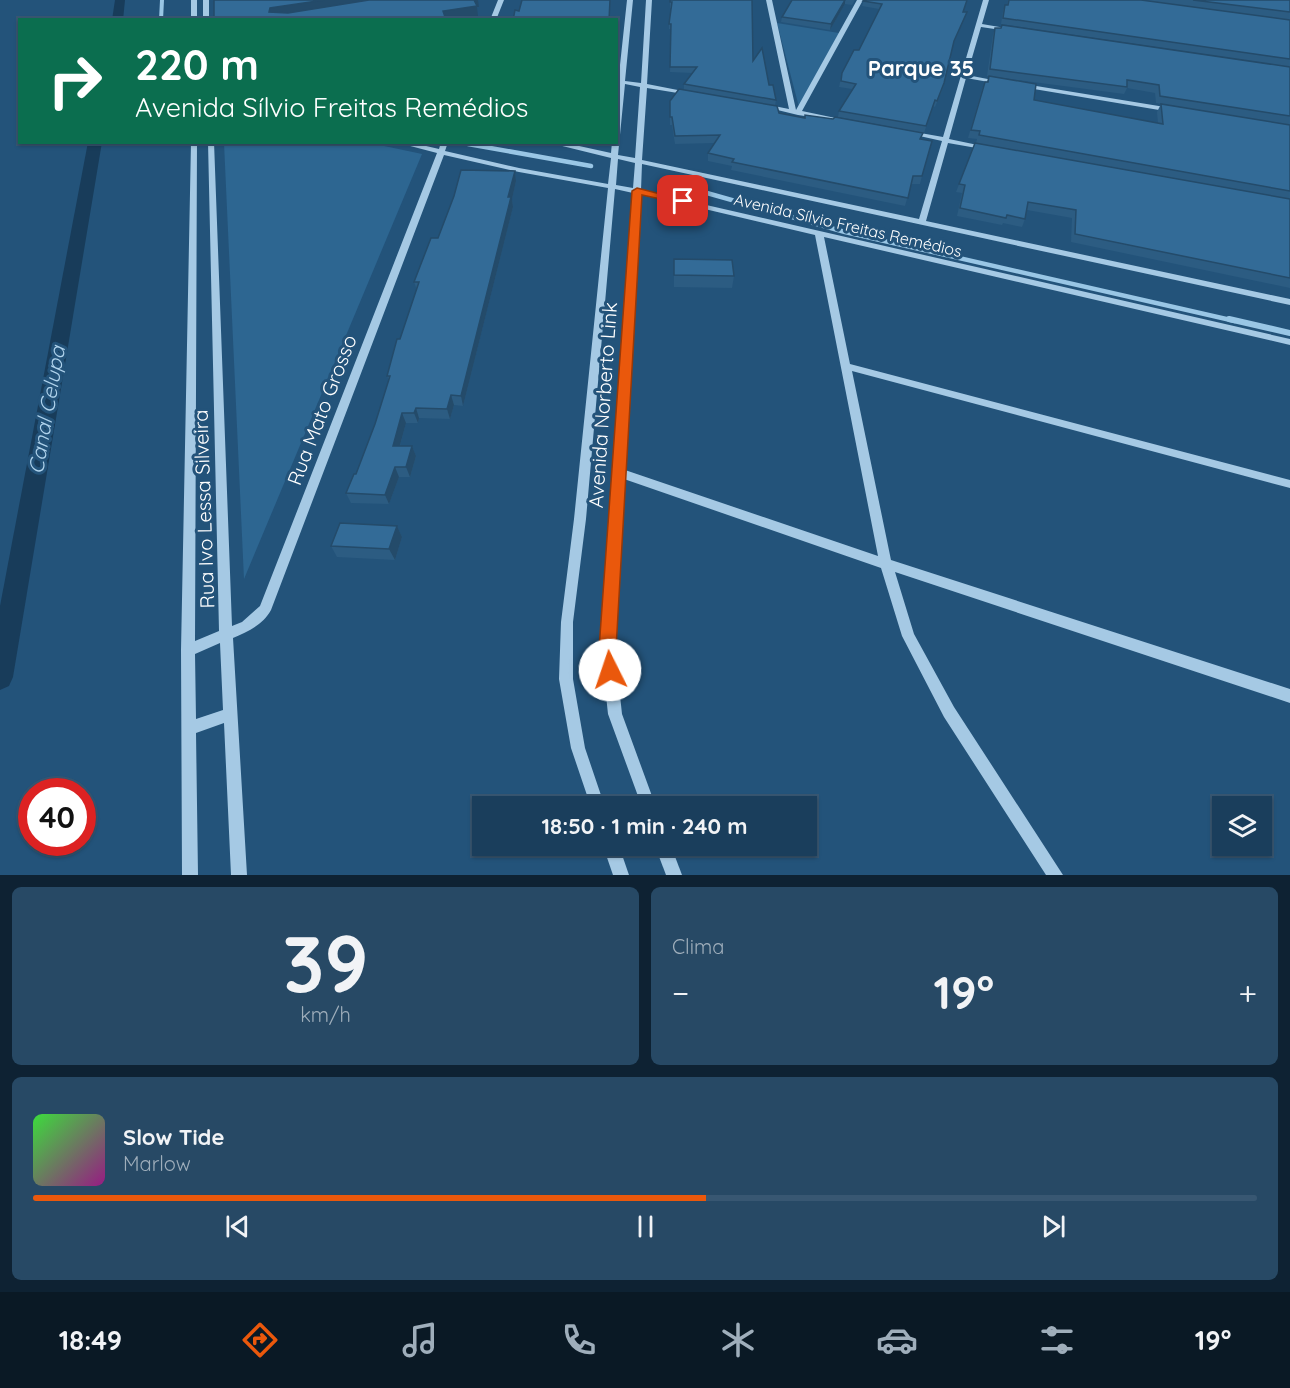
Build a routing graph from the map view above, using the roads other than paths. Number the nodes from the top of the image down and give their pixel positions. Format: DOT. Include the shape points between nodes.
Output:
graph roads {
  1 [pos="194,0"];
  2 [pos="206,0"];
  3 [pos="501,0"];
  4 [pos="769,0"];
  5 [pos="860,0"];
  6 [pos="986,0"];
  7 [pos="629,1"];
  8 [pos="649,1"];
  9 [pos="194,18"];
  10 [pos="206,18"];
  11 [pos="494,18"];
  12 [pos="979,25"];
  13 [pos="1013,30"];
  14 [pos="964,76"];
  15 [pos="622,82"];
  16 [pos="644,84"];
  17 [pos="701,95"];
  18 [pos="758,105"];
  19 [pos="1174,110"];
  20 [pos="795,112"];
  21 [pos="618,121"];
  22 [pos="855,123"];
  23 [pos="900,131"];
  24 [pos="946,140"];
  25 [pos="194,144"];
  26 [pos="211,144"];
  27 [pos="416,144"];
  28 [pos="559,144"];
  29 [pos="616,144"];
  30 [pos="443,147"];
  31 [pos="992,148"];
  32 [pos="615,155"];
  33 [pos="639,160"];
  34 [pos="612,185"];
  35 [pos="637,191"];
  36 [pos="922,221"];
  37 [pos="819,234"];
  38 [pos="1290,302"];
  39 [pos="1290,342"];
  40 [pos="846,366"];
  41 [pos="620,473"];
  42 [pos="1290,484"];
  43 [pos="886,564"];
  44 [pos="226,635"];
  45 [pos="188,650"];
  46 [pos="1290,696"];
  47 [pos="231,714"];
  48 [pos="188,729"];
  49 [pos="594,796"];
  50 [pos="645,796"];
  51 [pos="614,856"];
  52 [pos="667,856"];
  53 [pos="190,875"];
  54 [pos="239,875"];
  55 [pos="621,875"];
  56 [pos="674,875"];
  57 [pos="1055,875"];
  1 -- 9 [label="street"];
  2 -- 10 [label="street"];
  3 -- 11 [label="street"];
  4 -- 20 [label="street"];
  5 -- 20 [label="street"];
  6 -- 12 [label="street"];
  7 -- 8 [label="street"];
  7 -- 15 [label="street, Avenida Norberto Link"];
  8 -- 16 [label="street, Avenida Norberto Link"];
  12 -- 13 [label="street"];
  12 -- 14 [label="street"];
  14 -- 19 [label="street"];
  14 -- 24 [label="street"];
  15 -- 16 [label="street"];
  15 -- 21 [label="street, Avenida Norberto Link"];
  16 -- 17 [label="street"];
  16 -- 33 [label="street, Avenida Norberto Link"];
  18 -- 20 [label="street"];
  20 -- 22 [label="street"];
  23 -- 24 [label="street"];
  24 -- 31 [label="street"];
  24 -- 36 [label="street"];
  25 -- 45 [label="street, Rua Ivo Lessa Silveira"];
  26 -- 44 [label="street, Rua Ivo Lessa Silveira"];
  27 -- 30 [label="street, Avenida Sílvio Freitas Remédios"];
  28 -- 32 [label="street, Avenida Sílvio Freitas Remédios"];
  29 -- 32 [label="street, Avenida Norberto Link"];
  30 -- 34 [label="street, Avenida Sílvio Freitas Remédios" via="519,170"];
  30 -- 44 [label="street, Rua Mato Grosso" via="265,610 247,626"];
  32 -- 33 [label="street, Avenida Sílvio Freitas Remédios"];
  32 -- 34 [label="street, Avenida Norberto Link"];
  33 -- 35 [label="street, Avenida Norberto Link"];
  33 -- 36 [label="street, Avenida Sílvio Freitas Remédios"];
  34 -- 35 [label="street, Avenida Sílvio Freitas Remédios"];
  34 -- 49 [label="street, Avenida Norberto Link" via="567,645 566,680 578,748"];
  35 -- 37 [label="street, Avenida Sílvio Freitas Remédios"];
  35 -- 41 [label="street, Avenida Norberto Link"];
  36 -- 38 [label="street, Avenida Sílvio Freitas Remédios"];
  37 -- 39 [label="street, Avenida Sílvio Freitas Remédios"];
  37 -- 40 [label="street"];
  40 -- 42 [label="street"];
  40 -- 43 [label="street"];
  41 -- 43 [label="street"];
  41 -- 50 [label="street, Avenida Norberto Link" via="608,649 615,714"];
  43 -- 46 [label="street"];
  43 -- 57 [label="street" via="908,636 949,712"];
  44 -- 45 [label="street, Rua Mato Grosso"];
  44 -- 47 [label="street, Rua Ivo Lessa Silveira"];
  45 -- 48 [label="street, Rua Ivo Lessa Silveira"];
  47 -- 48 [label="street"];
  47 -- 54 [label="street, Rua Ivo Lessa Silveira"];
  48 -- 53 [label="street, Rua Ivo Lessa Silveira"];
  51 -- 55 [label="street"];
  52 -- 56 [label="street"];
}
